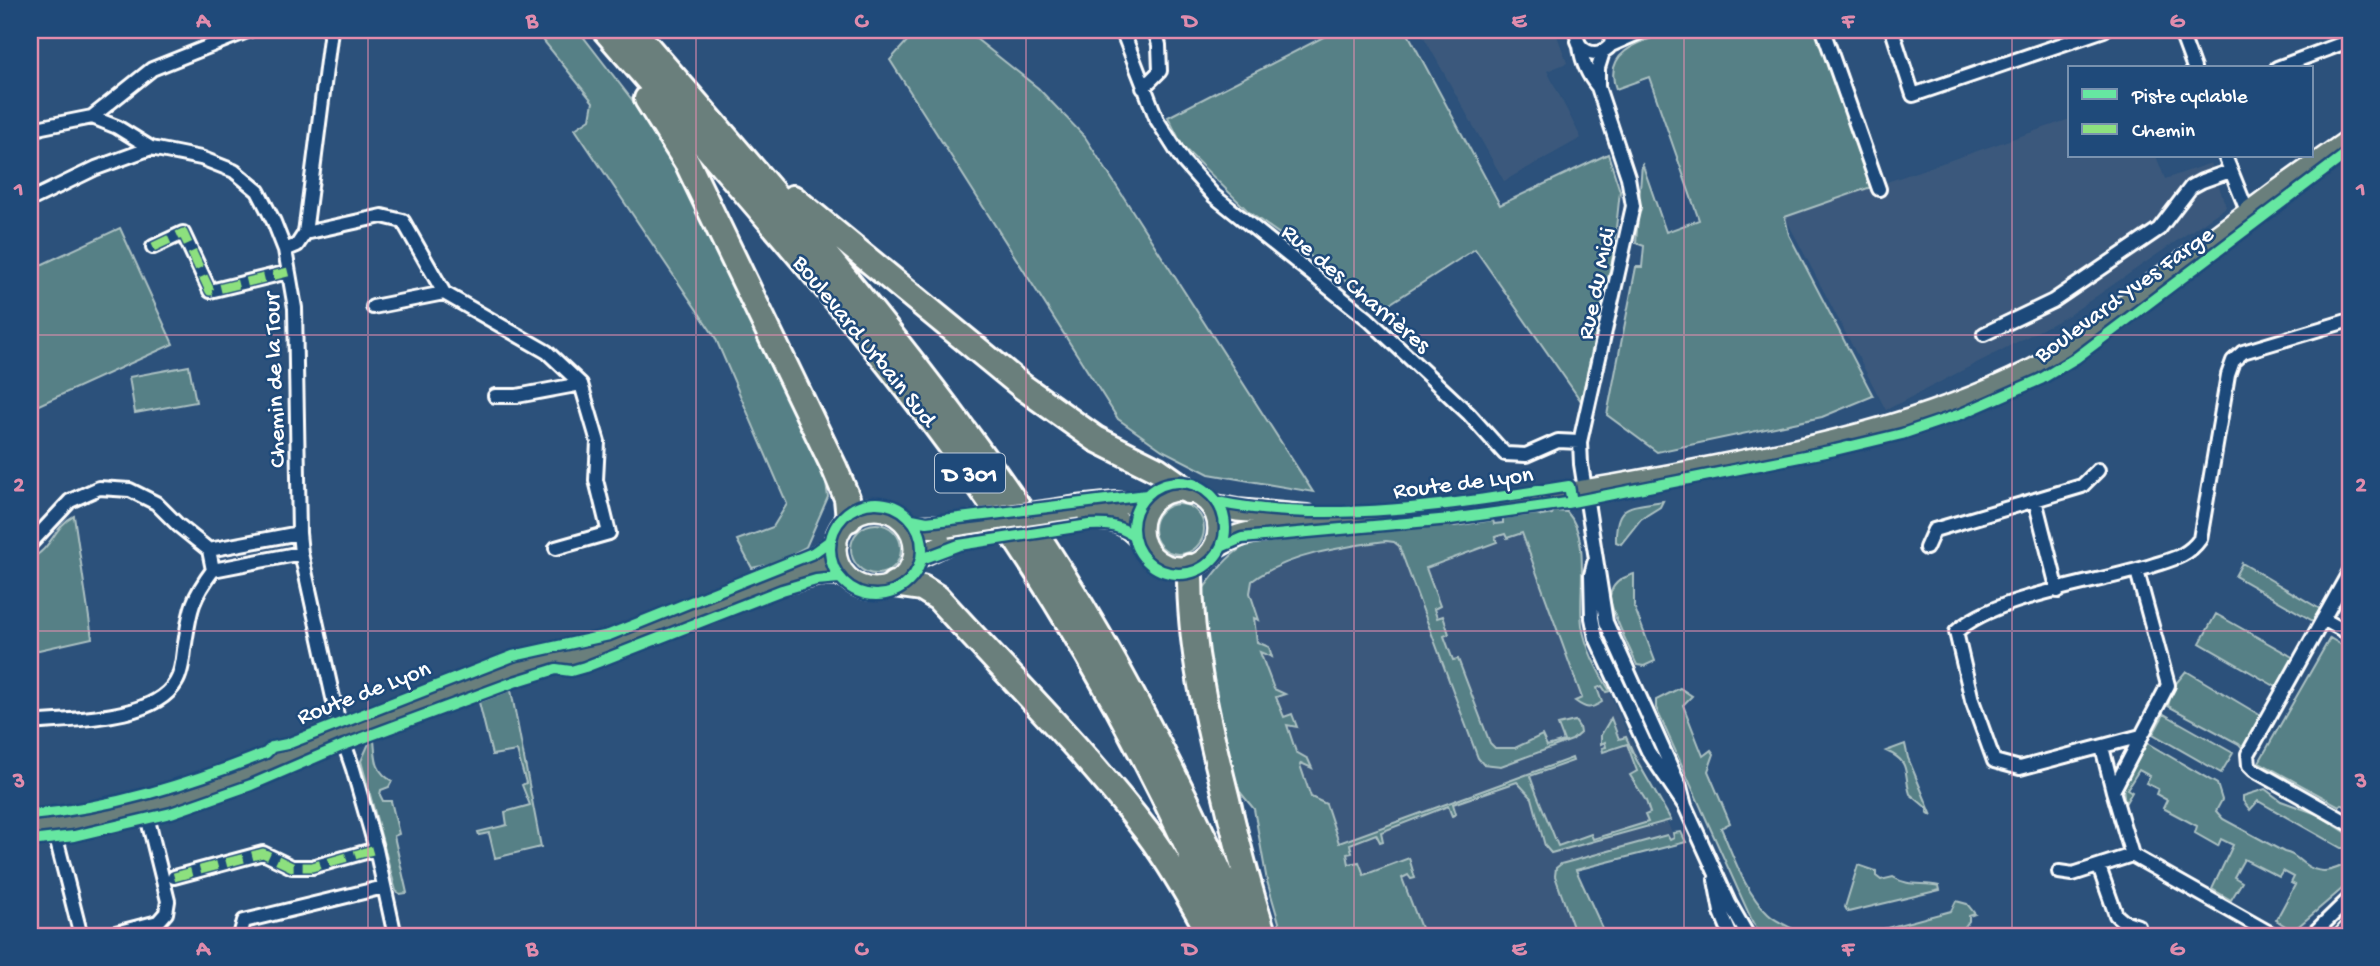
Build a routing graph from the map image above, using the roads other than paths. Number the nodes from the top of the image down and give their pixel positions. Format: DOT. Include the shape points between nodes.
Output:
graph roads {
  1 [pos="250,30"];
  2 [pos="331,30"];
  3 [pos="605,30"];
  4 [pos="633,30"];
  5 [pos="1122,30"];
  6 [pos="1155,30"];
  7 [pos="1577,30"];
  8 [pos="1613,30"];
  9 [pos="1645,30"];
  10 [pos="1823,30"];
  11 [pos="1892,30"];
  12 [pos="2104,30"];
  13 [pos="2180,30"];
  14 [pos="2346,42"];
  15 [pos="1580,46"];
  16 [pos="1607,48"];
  17 [pos="633,62"];
  18 [pos="2193,66"];
  19 [pos="2282,66"];
  20 [pos="1598,87"];
  21 [pos="1143,88"];
  22 [pos="92,117"];
  23 [pos="30,132"];
  24 [pos="2350,140"];
  25 [pos="151,148"];
  26 [pos="739,153"];
  27 [pos="2226,158"];
  28 [pos="2231,171"];
  29 [pos="1879,189"];
  30 [pos="30,200"];
  31 [pos="2248,213"];
  32 [pos="305,233"];
  33 [pos="153,247"];
  34 [pos="285,250"];
  35 [pos="288,272"];
  36 [pos="444,293"];
  37 [pos="373,307"];
  38 [pos="2350,320"];
  39 [pos="1984,334"];
  40 [pos="581,384"];
  41 [pos="495,396"];
  42 [pos="1580,442"];
  43 [pos="2098,470"];
  44 [pos="1188,491"];
  45 [pos="1585,491"];
  46 [pos="2035,500"];
  47 [pos="1151,503"];
  48 [pos="1211,505"];
  49 [pos="1082,513"];
  50 [pos="849,519"];
  51 [pos="1347,520"];
  52 [pos="909,527"];
  53 [pos="951,532"];
  54 [pos="299,533"];
  55 [pos="1144,543"];
  56 [pos="30,544"];
  57 [pos="836,544"];
  58 [pos="556,548"];
  59 [pos="1215,548"];
  60 [pos="1926,548"];
  61 [pos="209,550"];
  62 [pos="301,553"];
  63 [pos="914,559"];
  64 [pos="1191,567"];
  65 [pos="213,570"];
  66 [pos="2137,570"];
  67 [pos="2350,571"];
  68 [pos="844,575"];
  69 [pos="894,584"];
  70 [pos="2058,590"];
  71 [pos="719,603"];
  72 [pos="2323,619"];
  73 [pos="2350,634"];
  74 [pos="30,723"];
  75 [pos="341,734"];
  76 [pos="2141,736"];
  77 [pos="2102,747"];
  78 [pos="2113,791"];
  79 [pos="145,808"];
  80 [pos="2350,824"];
  81 [pos="53,826"];
  82 [pos="30,829"];
  83 [pos="376,849"];
  84 [pos="2132,855"];
  85 [pos="2099,867"];
  86 [pos="2059,872"];
  87 [pos="1715,873"];
  88 [pos="174,877"];
  89 [pos="384,887"];
  90 [pos="2350,898"];
  91 [pos="2137,926"];
  92 [pos="81,936"];
  93 [pos="104,936"];
  94 [pos="240,936"];
  95 [pos="395,936"];
  96 [pos="1211,936"];
  97 [pos="1227,936"];
  98 [pos="1248,936"];
  99 [pos="1264,936"];
  100 [pos="1731,936"];
  101 [pos="1748,936"];
  102 [pos="2274,936"];
  103 [pos="2311,936"];
  1 -- 22 [label="street" via="152,69"];
  2 -- 32 [label="street"];
  3 -- 17 [label="highway, Boulevard Urbain Sud / D 301"];
  4 -- 26 [label="highway, Boulevard Urbain Sud / D 301"];
  5 -- 21 [label="street, Rue des Charrières"];
  6 -- 21 [label="street" via="1160,71"];
  7 -- 15 [label="street, Rue du Midi"];
  8 -- 16 [label="street, Rue du Midi"];
  9 -- 16 [label="street"];
  10 -- 29 [label="street"];
  11 -- 12 [label="street" via="1913,95"];
  13 -- 18 [label="street"];
  14 -- 19 [label="street"];
  15 -- 16 [label="street" via="1591,53"];
  15 -- 20 [label="street, Rue du Midi" via="1581,58"];
  16 -- 20 [label="street, Rue du Midi" via="1598,68"];
  17 -- 50 [label="highway" via="638,86 688,164 834,467 847,498"];
  17 -- 97 [label="highway, Boulevard Urbain Sud / D 301" via="834,297 982,489 1055,601 1124,720"];
  20 -- 42 [label="street, Rue du Midi" via="1633,206"];
  21 -- 42 [label="street, Rue des Charrières" via="1183,161 1214,196 1368,319 1505,454 1526,455 1558,441"];
  22 -- 23 [label="street"];
  22 -- 25 [label="street, Chemin de la Tour"];
  24 -- 31 [label="main road, Boulevard Yves Farge"];
  25 -- 30 [label="street"];
  25 -- 34 [label="street, Chemin de la Tour" via="201,158 234,172 258,191"];
  26 -- 44 [label="highway" via="757,158 799,203 1023,387 1096,439 1158,470"];
  26 -- 98 [label="highway, Boulevard Urbain Sud / D 301" via="851,285 1004,485 1075,595 1164,754"];
  27 -- 28 [label="street"];
  28 -- 31 [label="street"];
  28 -- 39 [label="street" via="2191,187 2159,229 2053,301"];
  31 -- 45 [label="main road, Boulevard Yves Farge" via="2083,339 2014,381 1910,420 1824,445"];
  32 -- 34 [label="street" via="297,245"];
  32 -- 36 [label="street" via="382,216 403,221"];
  33 -- 35 [label="street" via="183,233 210,291"];
  34 -- 35 [label="street, Chemin de la Tour"];
  35 -- 54 [label="street, Chemin de la Tour" via="295,308"];
  36 -- 37 [label="street"];
  36 -- 40 [label="street" via="547,352"];
  38 -- 66 [label="street" via="2243,352 2233,361 2200,539 2186,555"];
  40 -- 41 [label="street"];
  40 -- 58 [label="street" via="598,442 596,480 609,533"];
  42 -- 45 [label="street, Rue du Midi"];
  43 -- 46 [label="street" via="2082,486"];
  44 -- 47 [label="main road" via="1175,490"];
  44 -- 48 [label="main road"];
  45 -- 51 [label="main road, Route de Lyon"];
  45 -- 87 [label="street, Rue du Midi" via="1595,559 1591,575 1596,638 1648,751 1685,806"];
  46 -- 60 [label="street" via="1934,530"];
  46 -- 70 [label="street"];
  47 -- 49 [label="main road"];
  47 -- 55 [label="main road" via="1142,522"];
  48 -- 51 [label="main road, Route de Lyon"];
  48 -- 59 [label="main road" via="1219,526"];
  49 -- 53 [label="main road"];
  49 -- 55 [label="main road" via="1121,523"];
  50 -- 52 [label="main road" via="874,509 900,517"];
  50 -- 57 [label="main road"];
  51 -- 59 [label="main road, Route de Lyon" via="1238,535"];
  52 -- 53 [label="main road"];
  52 -- 63 [label="main road"];
  53 -- 63 [label="main road"];
  54 -- 61 [label="street"];
  54 -- 62 [label="street, Chemin de la Tour"];
  55 -- 64 [label="main road" via="1157,561"];
  56 -- 61 [label="street" via="70,501 99,488 130,490 156,503"];
  57 -- 68 [label="main road"];
  57 -- 71 [label="main road, Route de Lyon"];
  59 -- 64 [label="main road"];
  61 -- 65 [label="street"];
  62 -- 65 [label="street"];
  62 -- 75 [label="street, Chemin de la Tour"];
  63 -- 69 [label="main road"];
  64 -- 99 [label="highway" via="1195,653 1210,731"];
  65 -- 74 [label="street" via="190,609 176,682 158,701 93,718"];
  66 -- 70 [label="street"];
  66 -- 76 [label="street" via="2168,685"];
  67 -- 72 [label="street"];
  68 -- 69 [label="main road" via="868,588"];
  68 -- 71 [label="main road, Route de Lyon" via="800,578"];
  69 -- 96 [label="highway" via="922,588 938,598 1092,767 1147,833"];
  70 -- 77 [label="street" via="1969,620 1956,632 1972,699 1994,761 2020,768"];
  71 -- 75 [label="main road, Route de Lyon" via="620,643 544,661"];
  72 -- 73 [label="street"];
  72 -- 80 [label="street" via="2248,759 2254,770"];
  75 -- 79 [label="main road, Route de Lyon" via="207,789"];
  75 -- 83 [label="street, Chemin de la Tour"];
  76 -- 77 [label="street"];
  76 -- 78 [label="street"];
  77 -- 78 [label="street"];
  78 -- 84 [label="street"];
  79 -- 81 [label="main road, Route de Lyon"];
  79 -- 93 [label="street" via="166,913 158,922"];
  81 -- 82 [label="main road, Route de Lyon"];
  81 -- 92 [label="street"];
  83 -- 88 [label="street" via="312,867 292,867 263,853"];
  83 -- 89 [label="street, Chemin de la Tour"];
  84 -- 85 [label="street"];
  84 -- 102 [label="street"];
  85 -- 86 [label="street" via="2073,874"];
  85 -- 91 [label="street" via="2116,915"];
  87 -- 100 [label="street" via="1718,904"];
  87 -- 101 [label="street"];
  89 -- 94 [label="street" via="244,921"];
  89 -- 95 [label="street, Chemin de la Tour"];
  90 -- 103 [label="street"];
}
